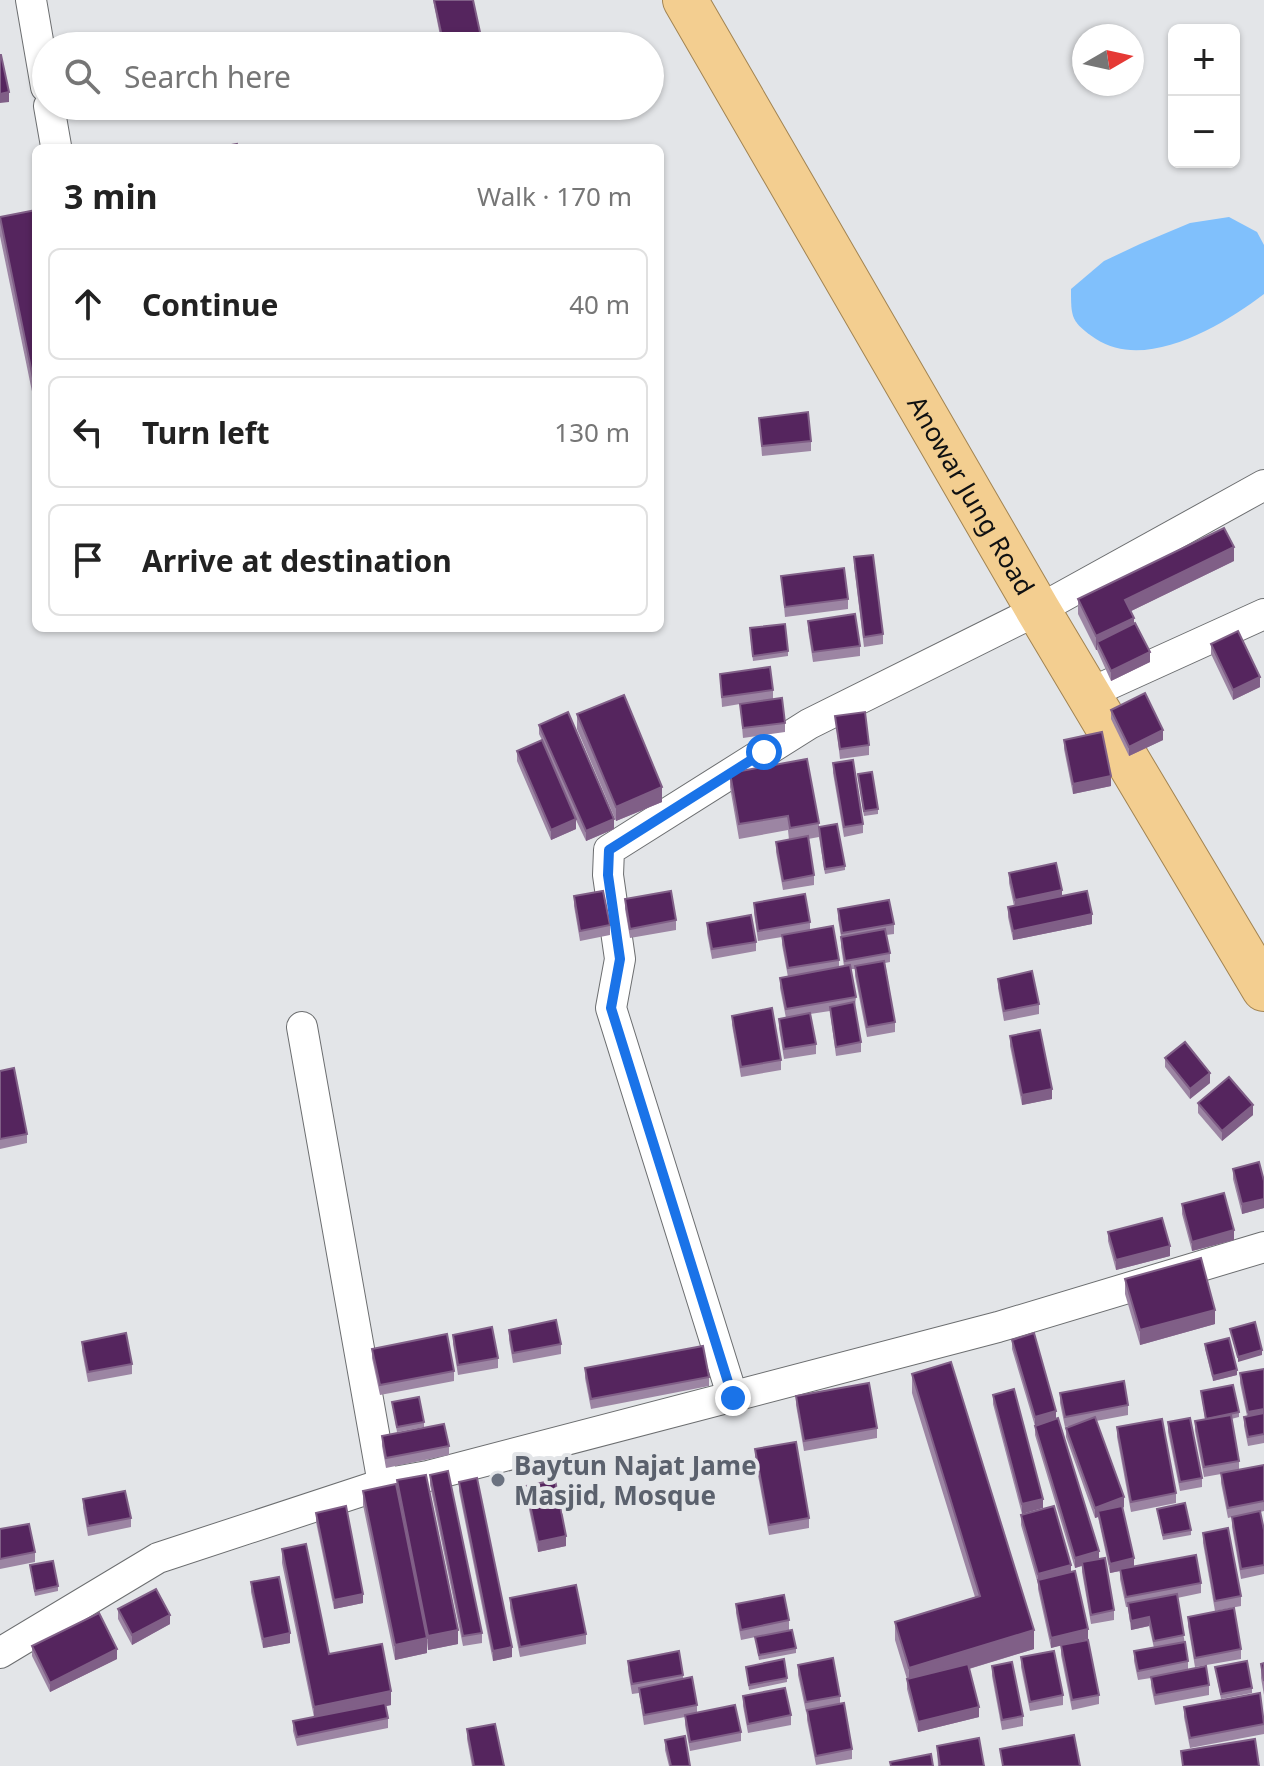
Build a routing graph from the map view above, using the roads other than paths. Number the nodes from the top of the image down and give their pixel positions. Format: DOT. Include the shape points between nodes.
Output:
graph roads {
  1 [pos="31,0"];
  2 [pos="685,0"];
  3 [pos="37,32"];
  4 [pos="51,120"];
  5 [pos="56,144"];
  6 [pos="1264,485"];
  7 [pos="1038,610"];
  8 [pos="1264,614"];
  9 [pos="1090,693"];
  10 [pos="1264,989"];
  11 [pos="302,1027"];
  12 [pos="1264,1247"];
  13 [pos="733,1398"];
  14 [pos="383,1484"];
  15 [pos="0,1653"];
  1 -- 3 [label="street"];
  2 -- 7 [label="highway, Anowar Jung Road"];
  4 -- 5 [label="street"];
  6 -- 7 [label="street"];
  7 -- 9 [label="highway, Anowar Jung Road"];
  7 -- 13 [label="street" via="809,724 609,850 620,959 611,1008"];
  8 -- 9 [label="street"];
  9 -- 10 [label="highway, Anowar Jung Road"];
  11 -- 14 [label="street"];
  12 -- 13 [label="street" via="998,1327"];
  13 -- 14 [label="street"];
  14 -- 15 [label="street" via="158,1558"];
}
